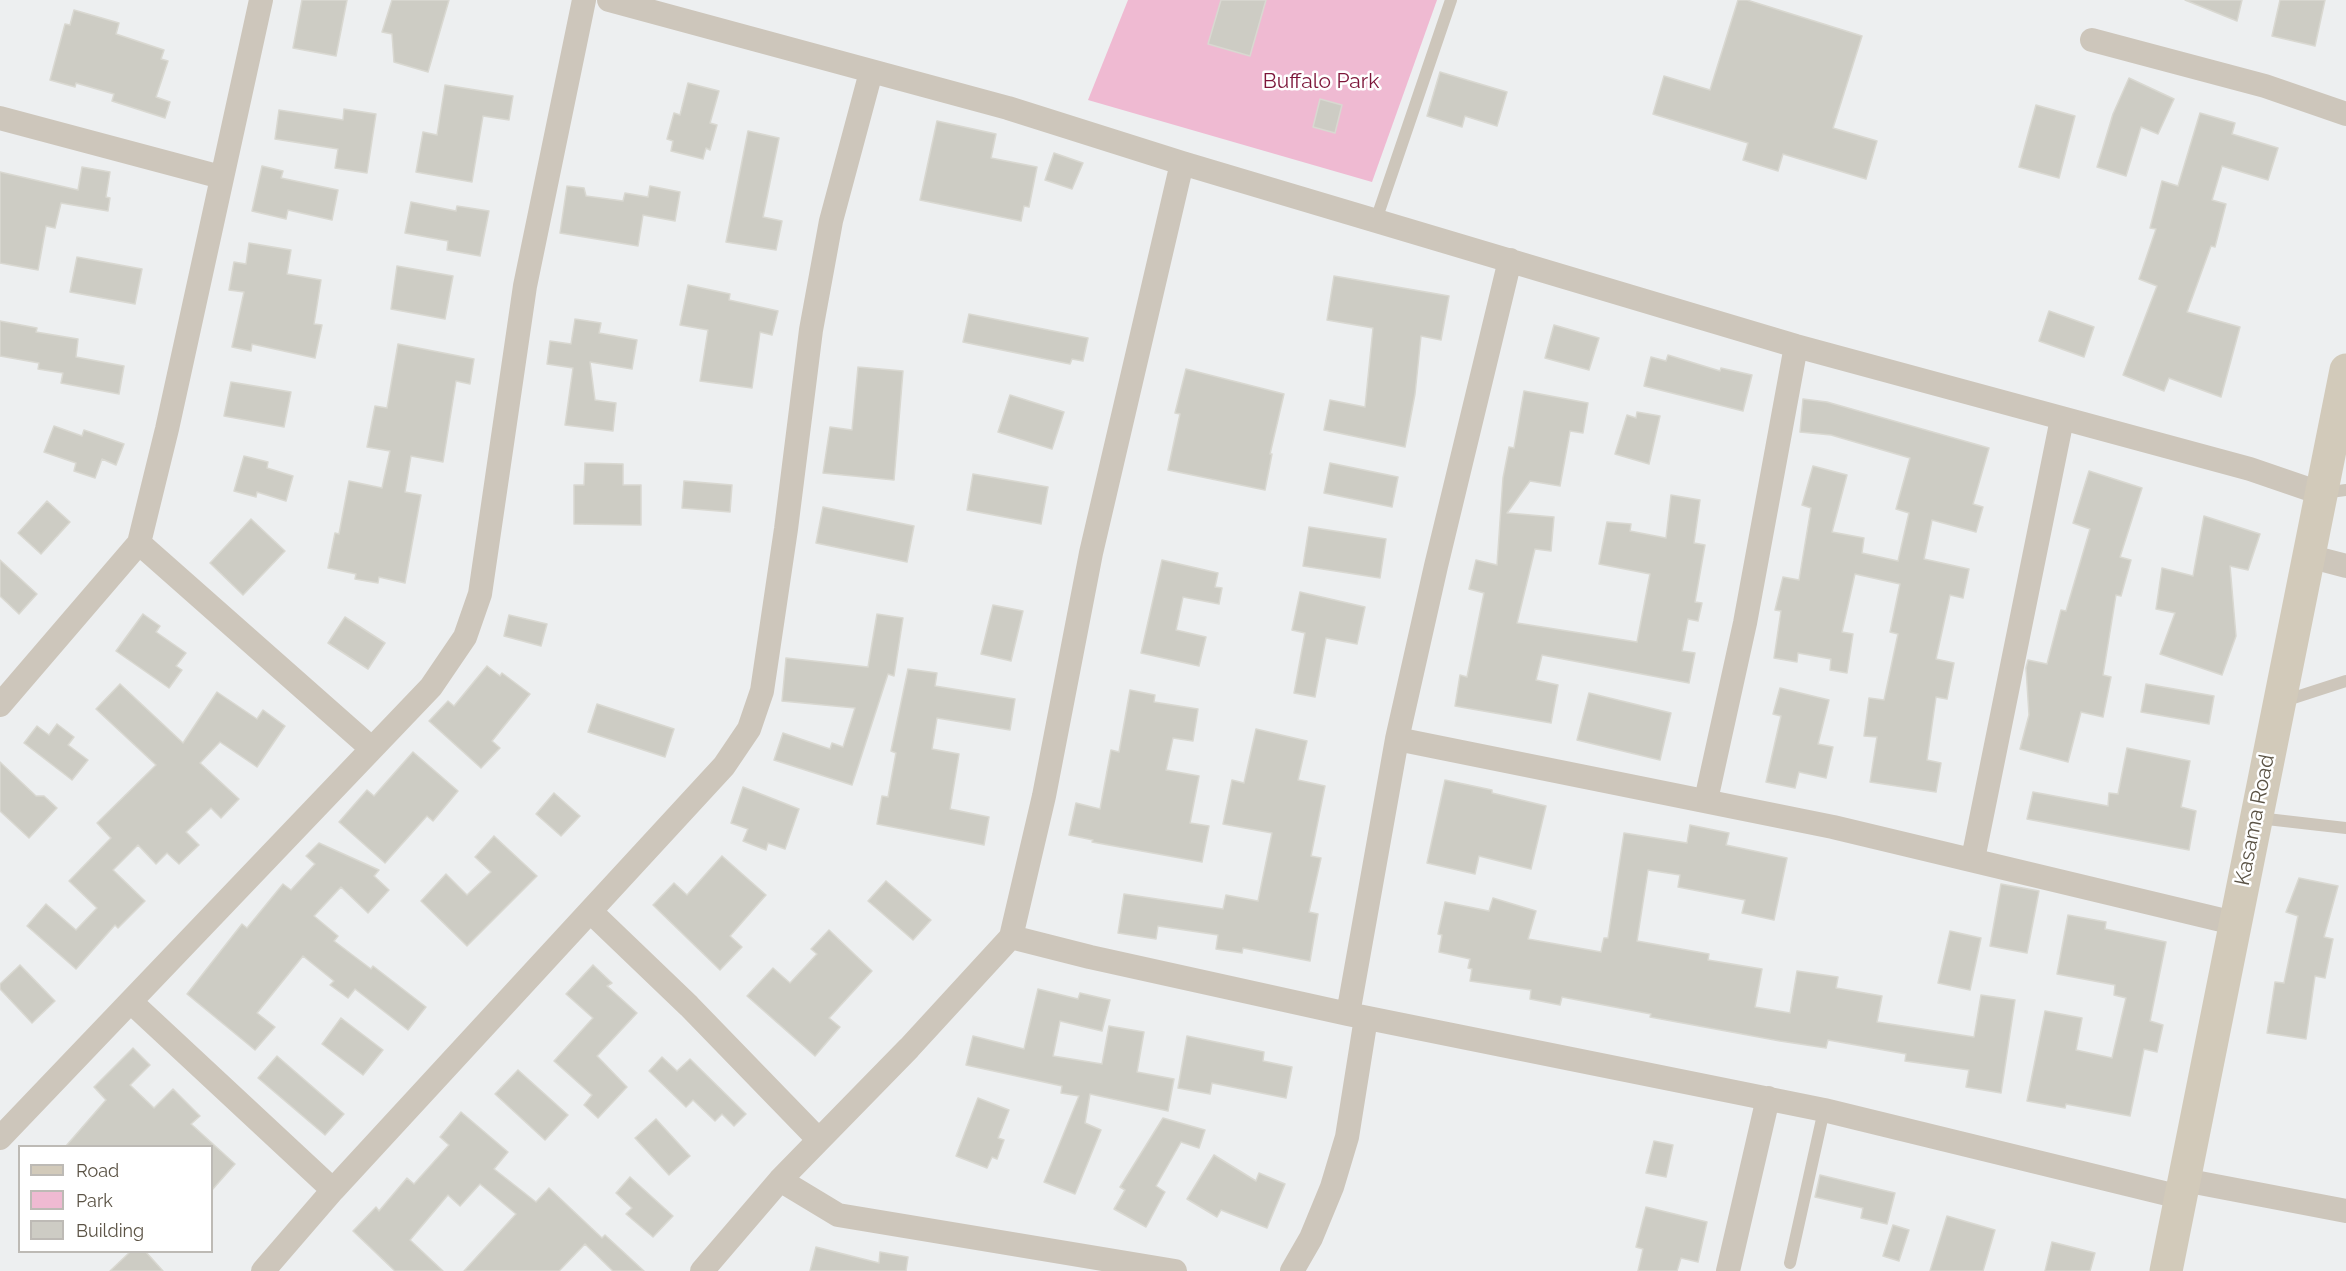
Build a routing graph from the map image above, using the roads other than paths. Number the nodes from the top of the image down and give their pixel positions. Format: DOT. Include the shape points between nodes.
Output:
graph roads {
  1 [pos="261,0"];
  2 [pos="584,0"];
  3 [pos="609,0"];
  4 [pos="1451,0"];
  5 [pos="2092,40"];
  6 [pos="872,72"];
  7 [pos="2346,114"];
  8 [pos="0,118"];
  9 [pos="1182,163"];
  10 [pos="221,177"];
  11 [pos="1376,220"];
  12 [pos="1510,260"];
  13 [pos="1797,346"];
  14 [pos="2346,370"];
  15 [pos="2061,419"];
  16 [pos="2333,492"];
  17 [pos="139,543"];
  18 [pos="2308,556"];
  19 [pos="2346,566"];
  20 [pos="2346,681"];
  21 [pos="2278,702"];
  22 [pos="0,705"];
  23 [pos="1397,739"];
  24 [pos="371,748"];
  25 [pos="1706,801"];
  26 [pos="2256,817"];
  27 [pos="2346,828"];
  28 [pos="1973,859"];
  29 [pos="591,912"];
  30 [pos="2235,923"];
  31 [pos="1011,937"];
  32 [pos="130,1002"];
  33 [pos="1357,1016"];
  34 [pos="1768,1098"];
  35 [pos="1824,1110"];
  36 [pos="0,1138"];
  37 [pos="818,1139"];
  38 [pos="780,1180"];
  39 [pos="2182,1189"];
  40 [pos="333,1190"];
  41 [pos="2346,1211"];
  42 [pos="1791,1263"];
  43 [pos="264,1271"];
  44 [pos="702,1271"];
  45 [pos="1175,1271"];
  46 [pos="1292,1271"];
  47 [pos="1728,1271"];
  48 [pos="2166,1271"];
  1 -- 10 [label="street"];
  2 -- 24 [label="street" via="525,286 480,594 465,637 431,687"];
  3 -- 6 [label="street"];
  4 -- 11 [label="lane"];
  5 -- 7 [label="street" via="2265,86"];
  6 -- 9 [label="street" via="1008,108"];
  6 -- 29 [label="street" via="831,221 811,330 762,691 749,729 724,766"];
  8 -- 10 [label="street"];
  9 -- 11 [label="street"];
  9 -- 31 [label="street" via="1091,553 1044,796"];
  10 -- 17 [label="street"];
  11 -- 12 [label="street"];
  12 -- 13 [label="street"];
  12 -- 23 [label="street"];
  13 -- 15 [label="street"];
  13 -- 25 [label="street" via="1745,623"];
  14 -- 16 [label="street, Kasama Road"];
  15 -- 16 [label="street"];
  15 -- 28 [label="street"];
  16 -- 18 [label="street, Kasama Road"];
  17 -- 22 [label="street"];
  17 -- 24 [label="street"];
  18 -- 19 [label="street"];
  18 -- 21 [label="street, Kasama Road"];
  20 -- 21 [label="lane"];
  21 -- 26 [label="street, Kasama Road"];
  23 -- 25 [label="street"];
  23 -- 33 [label="street"];
  24 -- 32 [label="street"];
  25 -- 28 [label="street"];
  26 -- 27 [label="lane"];
  26 -- 30 [label="street, Kasama Road"];
  28 -- 30 [label="street"];
  29 -- 37 [label="street"];
  29 -- 40 [label="street"];
  30 -- 39 [label="street, Kasama Road"];
  31 -- 33 [label="street"];
  31 -- 37 [label="street"];
  32 -- 36 [label="street"];
  32 -- 40 [label="street"];
  33 -- 34 [label="street"];
  33 -- 46 [label="street" via="1347,1137 1332,1187"];
  34 -- 35 [label="street"];
  34 -- 47 [label="street"];
  35 -- 39 [label="street"];
  35 -- 42 [label="lane"];
  37 -- 38 [label="street"];
  38 -- 44 [label="street"];
  38 -- 45 [label="street" via="838,1215"];
  39 -- 41 [label="street"];
  39 -- 48 [label="street, Kasama Road"];
  40 -- 43 [label="street"];
}
